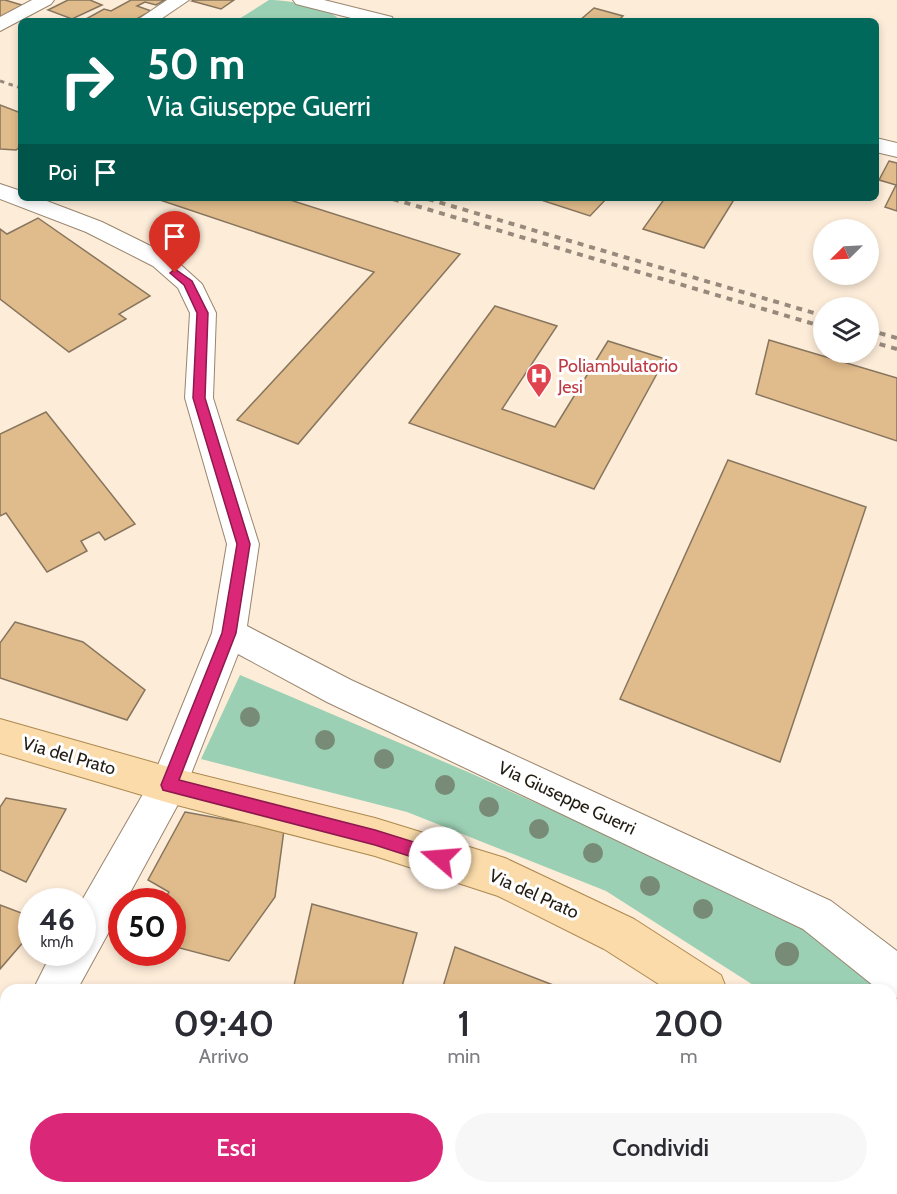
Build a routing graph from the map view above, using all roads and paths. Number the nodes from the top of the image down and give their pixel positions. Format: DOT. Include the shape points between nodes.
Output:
graph roads {
  1 [pos="45,0"];
  2 [pos="180,0"];
  3 [pos="302,0"];
  4 [pos="150,18"];
  5 [pos="373,18"];
  6 [pos="0,25"];
  7 [pos="879,145"];
  8 [pos="897,150"];
  9 [pos="0,191"];
  10 [pos="18,198"];
  11 [pos="26,201"];
  12 [pos="229,633"];
  13 [pos="0,736"];
  14 [pos="169,785"];
  15 [pos="96,914"];
  16 [pos="67,966"];
  17 [pos="897,977"];
  18 [pos="57,984"];
  19 [pos="697,984"];
  1 -- 6 [label="street"];
  2 -- 4 [label="street"];
  3 -- 5 [label="street"];
  7 -- 8 [label="street"];
  9 -- 10 [label="street"];
  11 -- 12 [label="street" via="94,227 162,261 189,284 203,313 199,398 243,544"];
  12 -- 14 [label="street"];
  12 -- 17 [label="street, Via Giuseppe Guerri" via="339,691 817,915"];
  13 -- 14 [label="main road, Via del Prato"];
  14 -- 15 [label="street"];
  14 -- 19 [label="main road, Via del Prato" via="375,837 505,878 619,934"];
  16 -- 18 [label="street"];
}
